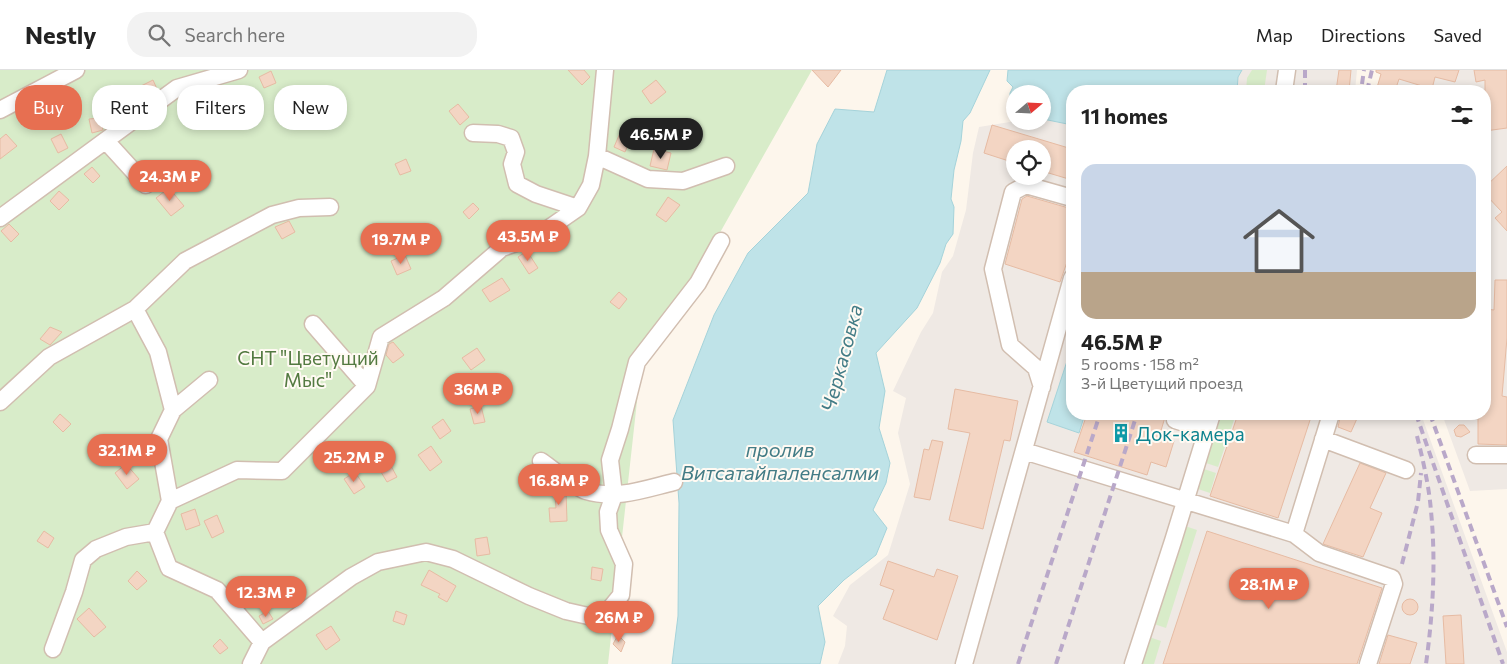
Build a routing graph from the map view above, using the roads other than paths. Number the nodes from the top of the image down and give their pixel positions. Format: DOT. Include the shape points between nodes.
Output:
graph roads {
  1 [pos="239,70"];
  2 [pos="605,70"];
  3 [pos="1287,70"];
  4 [pos="66,72"];
  5 [pos="1285,85"];
  6 [pos="0,110"];
  7 [pos="473,133"];
  8 [pos="106,141"];
  9 [pos="597,156"];
  10 [pos="726,166"];
  11 [pos="146,185"];
  12 [pos="1066,196"];
  13 [pos="330,207"];
  14 [pos="578,208"];
  15 [pos="0,218"];
  16 [pos="721,241"];
  17 [pos="1066,300"];
  18 [pos="135,309"];
  19 [pos="313,324"];
  20 [pos="209,380"];
  21 [pos="367,386"];
  22 [pos="1042,387"];
  23 [pos="0,402"];
  24 [pos="173,410"];
  25 [pos="1175,420"];
  26 [pos="1210,420"];
  27 [pos="1329,420"];
  28 [pos="1207,430"];
  29 [pos="1324,438"];
  30 [pos="1024,451"];
  31 [pos="1476,455"];
  32 [pos="1507,455"];
  33 [pos="541,461"];
  34 [pos="1406,470"];
  35 [pos="674,482"];
  36 [pos="614,495"];
  37 [pos="1185,500"];
  38 [pos="170,501"];
  39 [pos="155,532"];
  40 [pos="1294,534"];
  41 [pos="262,642"];
  42 [pos="53,649"];
  43 [pos="251,664"];
  44 [pos="964,664"];
  45 [pos="1133,664"];
  46 [pos="1368,664"];
  1 -- 8 [label="street" via="177,88"];
  2 -- 9 [label="street"];
  3 -- 5 [label="street"];
  4 -- 6 [label="street"];
  7 -- 14 [label="street" via="511,138 516,152 512,164 517,184"];
  8 -- 11 [label="street"];
  8 -- 15 [label="street"];
  9 -- 10 [label="street" via="648,179 684,181"];
  9 -- 14 [label="street" via="591,186"];
  12 -- 22 [label="street" via="1026,184 1013,192 993,269 1010,345 1036,368"];
  13 -- 18 [label="street" via="299,208 272,215 238,232 185,261"];
  14 -- 21 [label="street" via="539,235 502,248 444,298 381,337"];
  16 -- 36 [label="street" via="698,283 637,362 610,460"];
  17 -- 22 [label="street"];
  18 -- 23 [label="street" via="49,357"];
  18 -- 24 [label="street" via="158,352"];
  19 -- 21 [label="street"];
  20 -- 24 [label="street"];
  21 -- 38 [label="street" via="282,470 237,470"];
  22 -- 30 [label="street"];
  24 -- 38 [label="street" via="159,439"];
  25 -- 28 [label="street"];
  26 -- 28 [label="street"];
  27 -- 29 [label="street"];
  28 -- 37 [label="street"];
  29 -- 34 [label="street"];
  29 -- 40 [label="street"];
  30 -- 37 [label="street"];
  30 -- 44 [label="street"];
  31 -- 32 [label="street"];
  33 -- 36 [label="street" via="585,491"];
  35 -- 36 [label="street"];
  36 -- 41 [label="street" via="608,512 609,530 624,564 621,595 604,616 597,618 566,611 453,559 426,552 371,565"];
  37 -- 40 [label="street"];
  37 -- 45 [label="street"];
  38 -- 39 [label="street"];
  39 -- 41 [label="street" via="169,568 217,590"];
  39 -- 42 [label="street" via="96,549 83,560"];
  40 -- 46 [label="street" via="1319,553 1392,578 1394,584"];
  41 -- 43 [label="street"];
}
